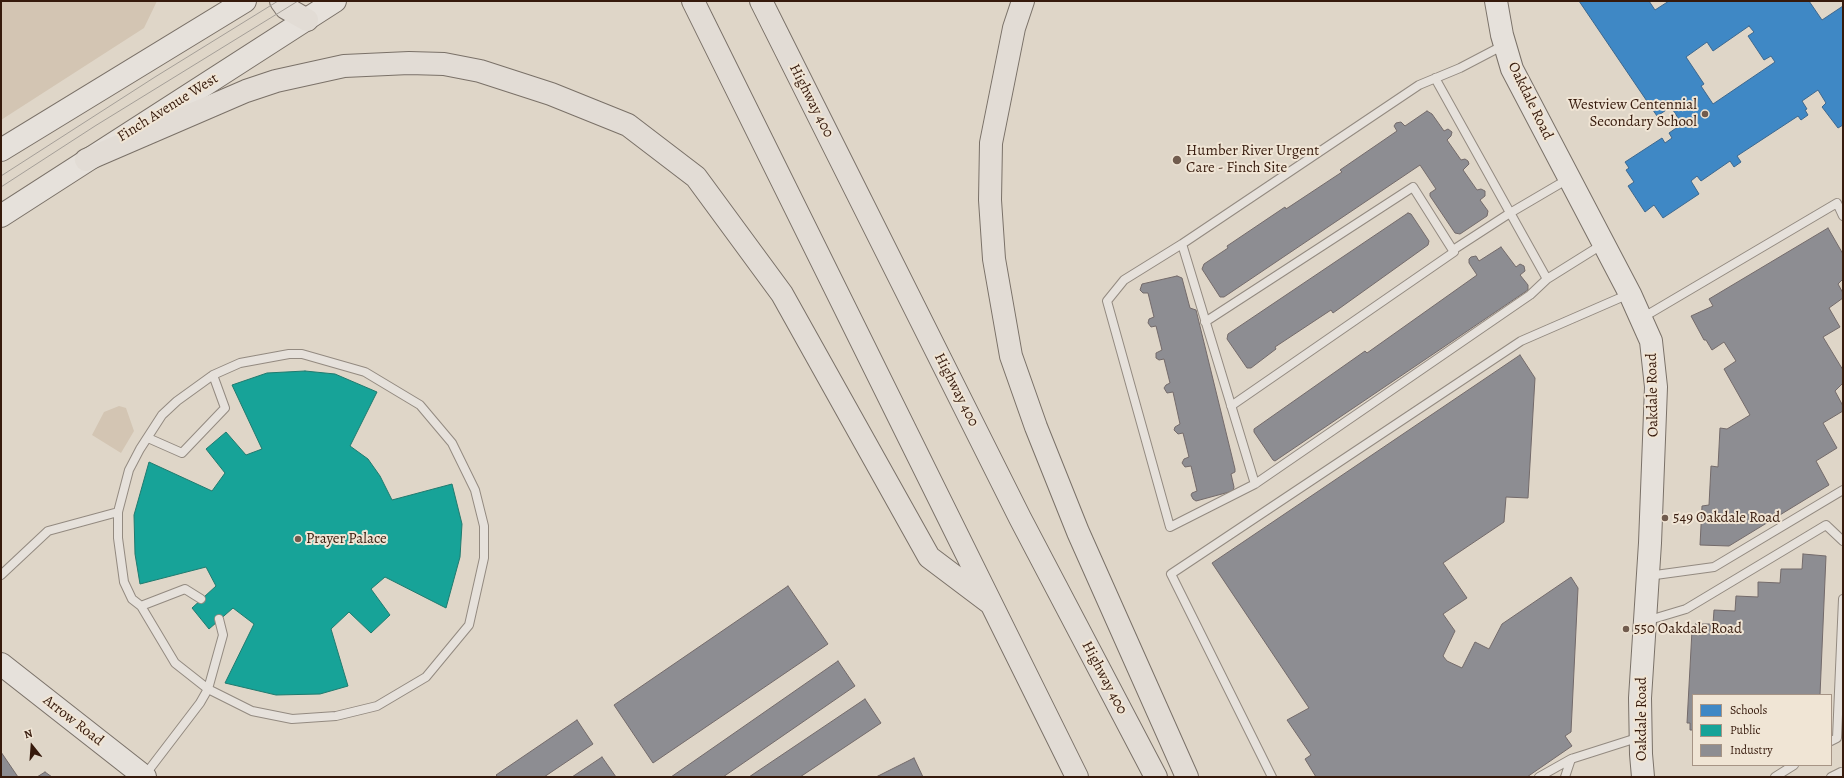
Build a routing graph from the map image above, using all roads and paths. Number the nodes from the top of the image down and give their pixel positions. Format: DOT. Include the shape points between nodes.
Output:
graph roads {
  1 [pos="245,1"];
  2 [pos="281,1"];
  3 [pos="335,1"];
  4 [pos="693,1"];
  5 [pos="761,1"];
  6 [pos="1023,1"];
  7 [pos="1496,1"];
  8 [pos="307,20"];
  9 [pos="1505,45"];
  10 [pos="1435,78"];
  11 [pos="1,150"];
  12 [pos="86,160"];
  13 [pos="1569,178"];
  14 [pos="1510,213"];
  15 [pos="1,216"];
  16 [pos="1843,216"];
  17 [pos="1603,243"];
  18 [pos="1182,244"];
  19 [pos="1453,250"];
  20 [pos="1547,279"];
  21 [pos="1630,294"];
  22 [pos="1641,318"];
  23 [pos="1205,322"];
  24 [pos="213,375"];
  25 [pos="1231,406"];
  26 [pos="148,438"];
  27 [pos="1255,484"];
  28 [pos="1843,490"];
  29 [pos="118,512"];
  30 [pos="1843,541"];
  31 [pos="1,575"];
  32 [pos="1648,576"];
  33 [pos="201,599"];
  34 [pos="1843,599"];
  35 [pos="990,603"];
  36 [pos="141,606"];
  37 [pos="219,619"];
  38 [pos="1645,621"];
  39 [pos="1,664"];
  40 [pos="208,689"];
  41 [pos="1641,737"];
  42 [pos="1832,740"];
  43 [pos="1571,759"];
  44 [pos="1792,766"];
  45 [pos="145,777"];
  46 [pos="1077,777"];
  47 [pos="1156,777"];
  48 [pos="1187,777"];
  49 [pos="1272,777"];
  50 [pos="1539,777"];
  51 [pos="1565,777"];
  52 [pos="1643,777"];
  53 [pos="1775,777"];
  54 [pos="1831,777"];
  55 [pos="1843,777"];
  1 -- 11 [label="street"];
  2 -- 8 [label="highway" via="286,8"];
  3 -- 8 [label="street, Finch Avenue West"];
  4 -- 35 [label="highway"];
  5 -- 47 [label="highway, Highway 400" via="1020,518"];
  6 -- 48 [label="highway" via="1011,43 991,143 990,200 994,260 1010,356 1078,532"];
  7 -- 9 [label="street, Oakdale Road"];
  8 -- 12 [label="street, Finch Avenue West"];
  9 -- 10 [label="lane"];
  9 -- 13 [label="street, Oakdale Road" via="1512,69"];
  10 -- 14 [label="lane"];
  10 -- 18 [label="lane" via="1419,85"];
  12 -- 15 [label="street, Finch Avenue West"];
  12 -- 35 [label="highway" via="246,91 276,81 344,66 444,64 480,71 551,94 628,125 696,177 782,294 930,557"];
  13 -- 14 [label="lane"];
  13 -- 17 [label="street, Oakdale Road"];
  14 -- 19 [label="lane"];
  14 -- 20 [label="lane"];
  16 -- 22 [label="lane" via="1837,203"];
  17 -- 20 [label="lane"];
  17 -- 21 [label="street, Oakdale Road"];
  18 -- 23 [label="lane"];
  18 -- 27 [label="lane" via="1124,280 1107,301 1170,528"];
  19 -- 23 [label="lane" via="1412,187"];
  19 -- 25 [label="lane" via="1448,257"];
  20 -- 27 [label="lane" via="1530,295"];
  21 -- 22 [label="street, Oakdale Road"];
  21 -- 49 [label="lane" via="1521,341 1171,574"];
  22 -- 32 [label="street, Oakdale Road" via="1651,341 1656,387"];
  23 -- 25 [label="lane"];
  24 -- 26 [label="lane" via="172,406"];
  24 -- 26 [label="lane" via="225,408 182,453"];
  24 -- 40 [label="lane" via="240,363 302,354 365,372 409,398 420,406 452,443 475,490 484,526 484,558 469,625 426,677 377,706 336,716 292,719 252,711"];
  25 -- 27 [label="lane"];
  26 -- 29 [label="lane" via="130,470"];
  28 -- 32 [label="lane" via="1714,567"];
  29 -- 31 [label="lane" via="48,531"];
  29 -- 36 [label="lane" via="118,538 124,582 132,599"];
  30 -- 38 [label="lane" via="1826,525 1686,609"];
  32 -- 38 [label="street, Oakdale Road"];
  33 -- 36 [label="lane" via="185,589"];
  34 -- 42 [label="lane" via="1837,738"];
  35 -- 46 [label="highway"];
  36 -- 40 [label="lane" via="175,664"];
  37 -- 40 [label="lane" via="223,635"];
  38 -- 41 [label="street, Oakdale Road" via="1640,698"];
  39 -- 45 [label="street, Arrow Road"];
  40 -- 45 [label="lane"];
  41 -- 43 [label="lane"];
  41 -- 52 [label="street, Oakdale Road"];
  43 -- 50 [label="lane"];
  43 -- 51 [label="lane"];
  44 -- 53 [label="lane"];
  54 -- 55 [label="lane" via="1841,772"];
}
